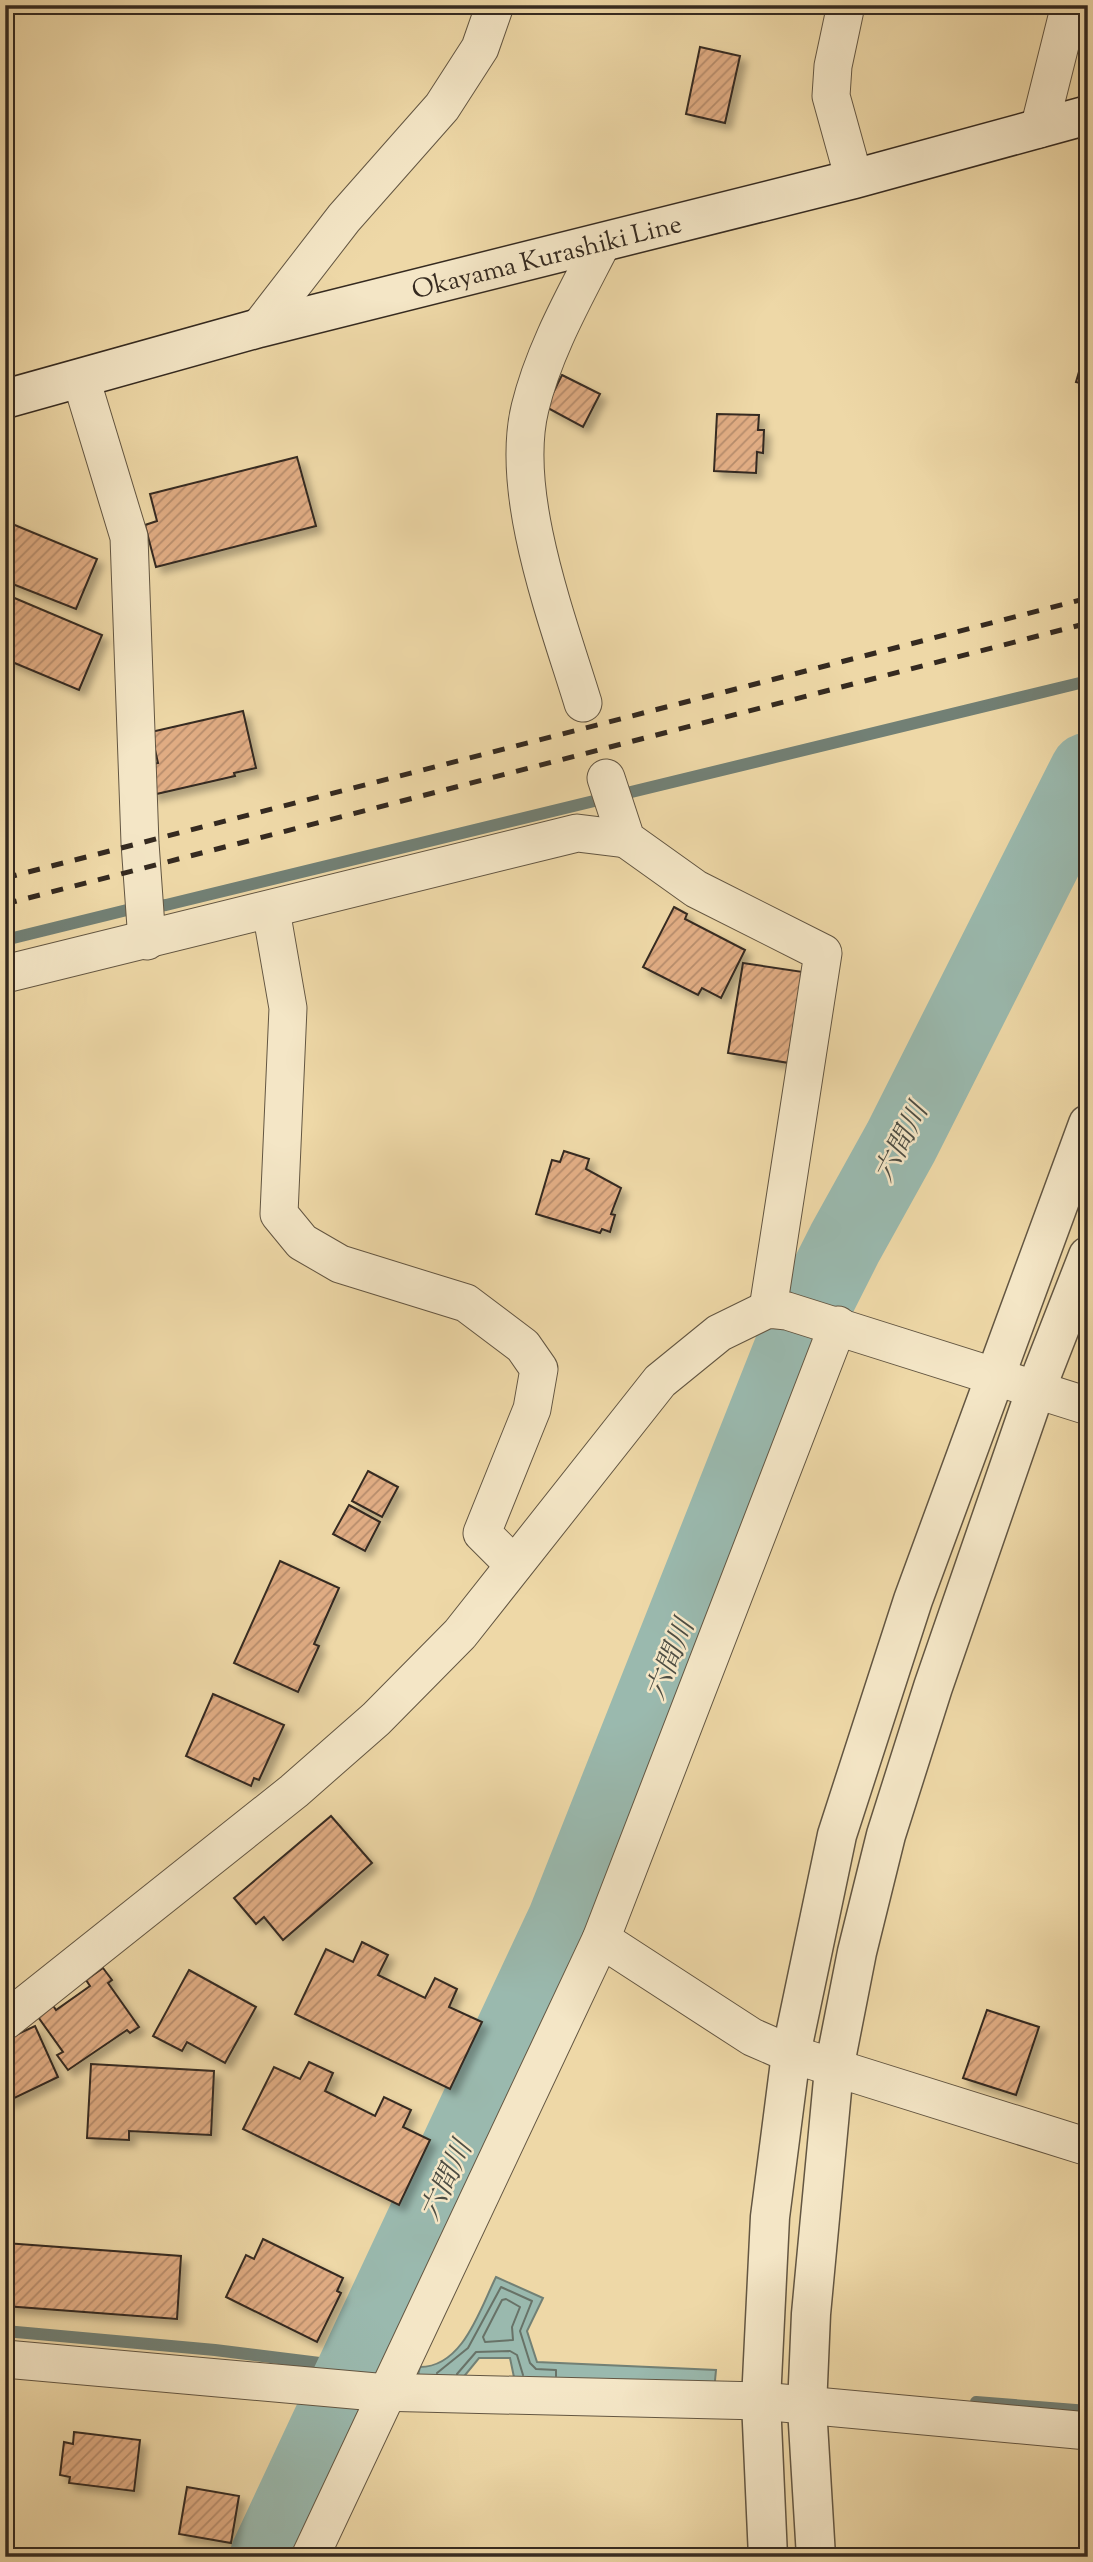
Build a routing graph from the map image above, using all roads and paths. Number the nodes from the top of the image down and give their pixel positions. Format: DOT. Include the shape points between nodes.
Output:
graph roads {
  1 [pos="495,5"];
  2 [pos="846,5"];
  3 [pos="1070,5"];
  4 [pos="1088,115"];
  5 [pos="1039,128"];
  6 [pos="854,178"];
  7 [pos="602,243"];
  8 [pos="259,328"];
  9 [pos="81,379"];
  10 [pos="5,399"];
  11 [pos="583,704"];
  12 [pos="610,790"];
  13 [pos="626,839"];
  14 [pos="271,910"];
  15 [pos="146,918"];
  16 [pos="5,974"];
  17 [pos="1088,1124"];
  18 [pos="1088,1256"];
  19 [pos="778,1310"];
  20 [pos="833,1324"];
  21 [pos="994,1375"];
  22 [pos="1036,1389"];
  23 [pos="1088,1406"];
  24 [pos="514,1565"];
  25 [pos="601,1939"];
  26 [pos="5,2021"];
  27 [pos="791,2054"];
  28 [pos="834,2069"];
  29 [pos="1088,2147"];
  30 [pos="5,2359"];
  31 [pos="381,2392"];
  32 [pos="761,2401"];
  33 [pos="807,2407"];
  34 [pos="1088,2431"];
  35 [pos="310,2557"];
  36 [pos="768,2557"];
  37 [pos="816,2557"];
  1 -- 8 [label="street" via="480,48 442,107 344,218"];
  2 -- 6 [label="street" via="831,96"];
  3 -- 5 [label="street"];
  4 -- 5 [label="street, Okayama Kurashiki Line"];
  5 -- 6 [label="street, Okayama Kurashiki Line"];
  6 -- 7 [label="street, Okayama Kurashiki Line"];
  7 -- 8 [label="street, Okayama Kurashiki Line"];
  7 -- 11 [label="street" via="554,337 529,410 526,473 537,553"];
  8 -- 9 [label="street, Okayama Kurashiki Line"];
  9 -- 10 [label="street, Okayama Kurashiki Line"];
  9 -- 15 [label="street" via="129,537"];
  12 -- 13 [label="street"];
  13 -- 14 [label="street" via="577,833"];
  13 -- 19 [label="street" via="696,889 823,953"];
  14 -- 15 [label="street"];
  14 -- 24 [label="street" via="288,1008 279,1214 302,1242 340,1264 466,1303 523,1346 539,1368 532,1409 482,1533"];
  15 -- 16 [label="street"];
  17 -- 21 [label="street"];
  18 -- 22 [label="street"];
  19 -- 20 [label="street"];
  19 -- 24 [label="street" via="719,1333 660,1381"];
  20 -- 21 [label="street"];
  20 -- 25 [label="street"];
  21 -- 22 [label="street"];
  21 -- 27 [label="street" via="905,1623 837,1835"];
  22 -- 23 [label="street"];
  22 -- 28 [label="street" via="886,1835"];
  24 -- 26 [label="street" via="460,1634 376,1719 294,1791"];
  25 -- 27 [label="street" via="752,2037"];
  25 -- 31 [label="street"];
  27 -- 28 [label="street"];
  27 -- 32 [label="street" via="770,2217"];
  28 -- 29 [label="street"];
  28 -- 33 [label="street" via="816,2238"];
  30 -- 31 [label="street"];
  31 -- 32 [label="street"];
  31 -- 35 [label="street"];
  32 -- 33 [label="street"];
  32 -- 36 [label="street"];
  33 -- 34 [label="street"];
  33 -- 37 [label="street"];
}
